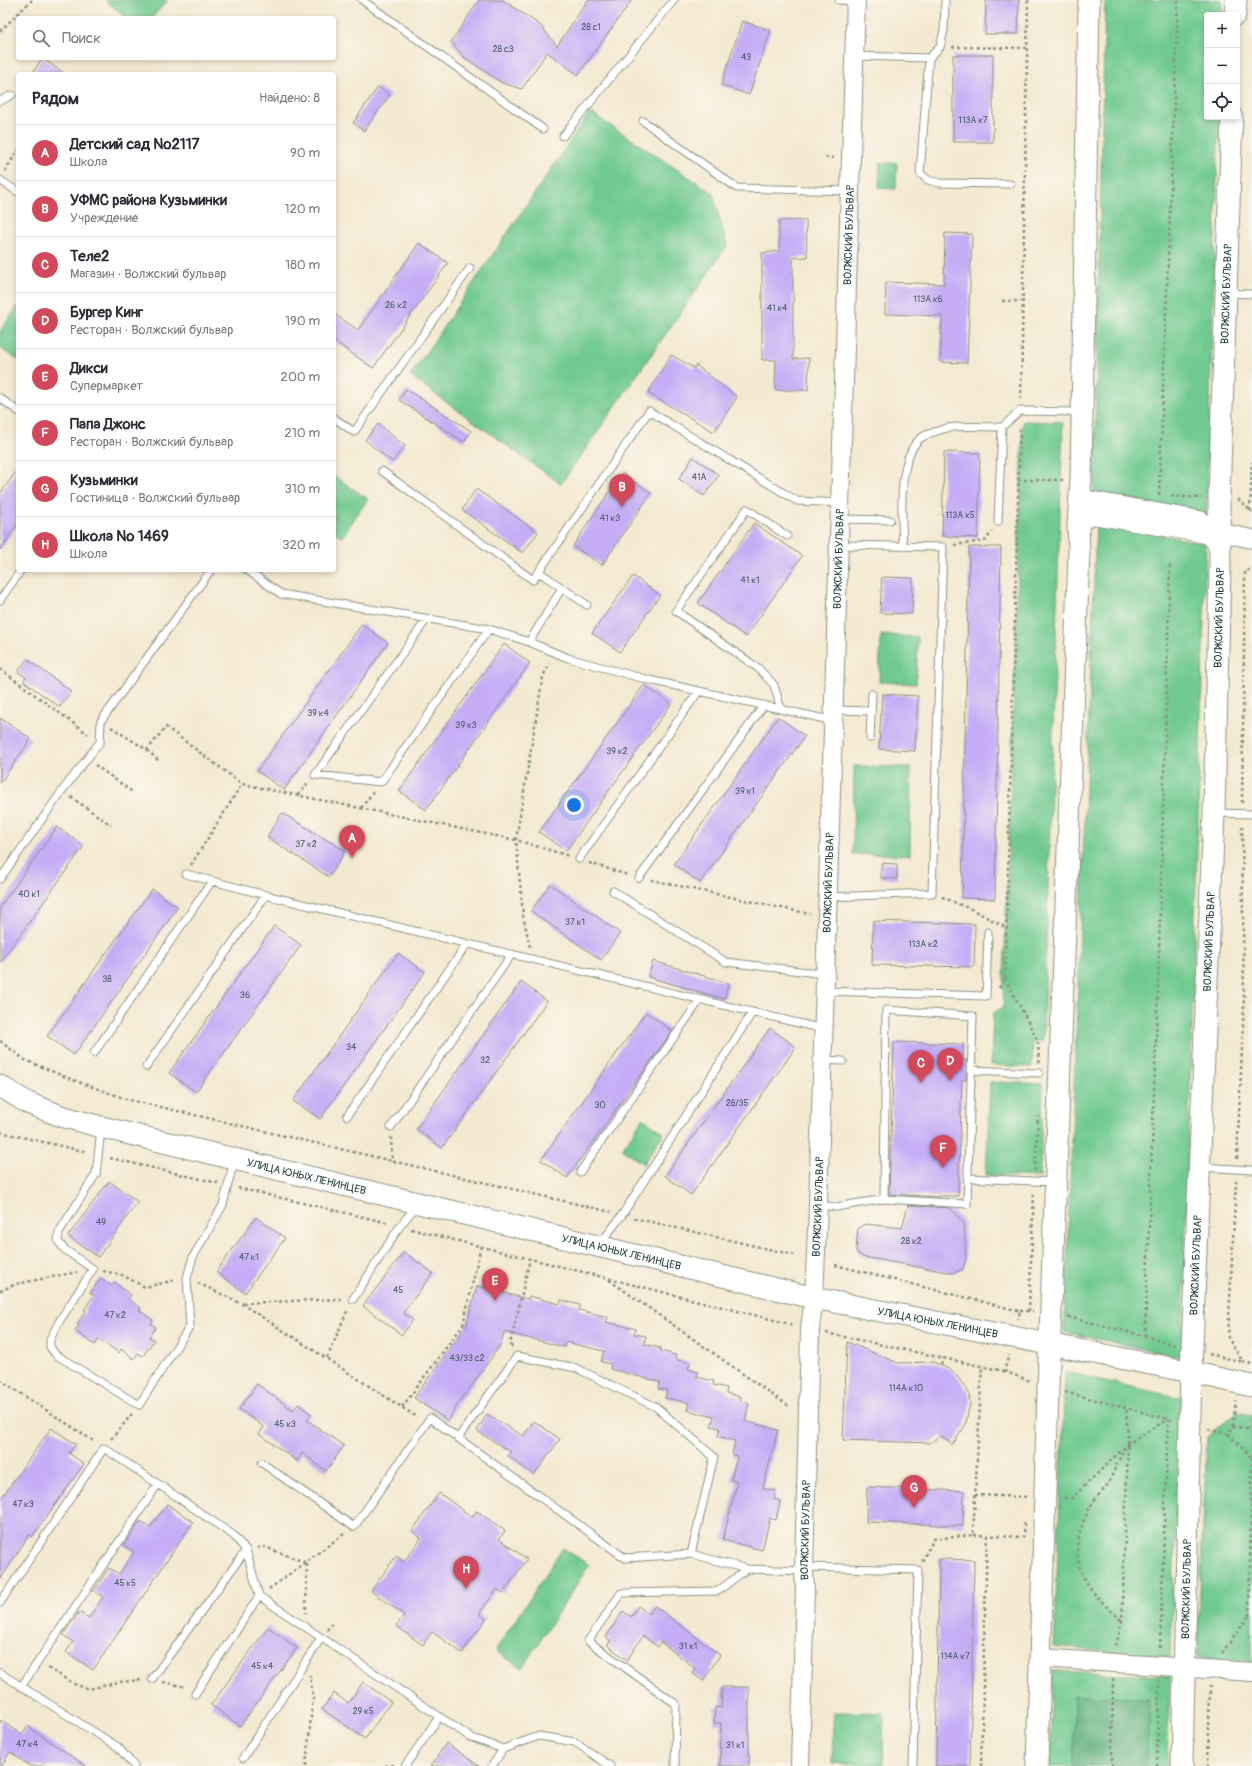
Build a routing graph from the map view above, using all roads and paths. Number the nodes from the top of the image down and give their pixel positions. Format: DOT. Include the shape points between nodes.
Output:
graph roads {
  1 [pos="32,0"];
  2 [pos="362,0"];
  3 [pos="674,0"];
  4 [pos="850,0"];
  5 [pos="945,0"];
  6 [pos="1028,0"];
  7 [pos="1089,0"];
  8 [pos="1178,0"];
  9 [pos="1236,0"];
  10 [pos="1235,12"];
  11 [pos="0,31"];
  12 [pos="940,46"];
  13 [pos="1028,48"];
  14 [pos="854,56"];
  15 [pos="929,58"];
  16 [pos="12,94"];
  17 [pos="0,101"];
  18 [pos="1232,120"];
  19 [pos="643,121"];
  20 [pos="543,129"];
  21 [pos="563,136"];
  22 [pos="16,153"];
  23 [pos="825,157"];
  24 [pos="837,158"];
  25 [pos="4,172"];
  26 [pos="0,180"];
  27 [pos="1010,184"];
  28 [pos="16,191"];
  29 [pos="850,191"];
  30 [pos="470,268"];
  31 [pos="1226,293"];
  32 [pos="1252,294"];
  33 [pos="1002,301"];
  34 [pos="1023,301"];
  35 [pos="0,398"];
  36 [pos="16,410"];
  37 [pos="1020,411"];
  38 [pos="1081,412"];
  39 [pos="336,419"];
  40 [pos="1002,427"];
  41 [pos="1252,462"];
  42 [pos="382,471"];
  43 [pos="1080,495"];
  44 [pos="1159,495"];
  45 [pos="1237,498"];
  46 [pos="840,511"];
  47 [pos="1251,512"];
  48 [pos="890,520"];
  49 [pos="998,522"];
  50 [pos="1078,525"];
  51 [pos="787,536"];
  52 [pos="1219,539"];
  53 [pos="1252,539"];
  54 [pos="839,545"];
  55 [pos="903,546"];
  56 [pos="943,547"];
  57 [pos="1170,564"];
  58 [pos="1252,569"];
  59 [pos="20,572"];
  60 [pos="210,572"];
  61 [pos="250,572"];
  62 [pos="539,572"];
  63 [pos="562,588"];
  64 [pos="0,600"];
  65 [pos="587,605"];
  66 [pos="426,619"];
  67 [pos="489,629"];
  68 [pos="529,642"];
  69 [pos="556,652"];
  70 [pos="0,669"];
  71 [pos="699,691"];
  72 [pos="872,694"];
  73 [pos="764,705"];
  74 [pos="781,710"];
  75 [pos="871,711"];
  76 [pos="834,715"];
  77 [pos="101,721"];
  78 [pos="870,738"];
  79 [pos="100,742"];
  80 [pos="147,750"];
  81 [pos="86,760"];
  82 [pos="158,760"];
  83 [pos="315,775"];
  84 [pos="381,782"];
  85 [pos="242,784"];
  86 [pos="62,791"];
  87 [pos="134,793"];
  88 [pos="298,796"];
  89 [pos="361,808"];
  90 [pos="1214,813"];
  91 [pos="1242,814"];
  92 [pos="1252,814"];
  93 [pos="111,825"];
  94 [pos="516,840"];
  95 [pos="579,859"];
  96 [pos="186,874"];
  97 [pos="639,878"];
  98 [pos="0,879"];
  99 [pos="212,881"];
  100 [pos="613,891"];
  101 [pos="932,893"];
  102 [pos="266,895"];
  103 [pos="827,897"];
  104 [pos="806,914"];
  105 [pos="988,932"];
  106 [pos="466,944"];
  107 [pos="512,954"];
  108 [pos="532,959"];
  109 [pos="1005,978"];
  110 [pos="824,983"];
  111 [pos="700,1000"];
  112 [pos="752,1013"];
  113 [pos="823,1029"];
  114 [pos="0,1042"];
  115 [pos="94,1053"];
  116 [pos="822,1060"];
  117 [pos="843,1061"];
  118 [pos="146,1067"];
  119 [pos="972,1070"];
  120 [pos="1040,1073"];
  121 [pos="0,1086"];
  122 [pos="1038,1112"];
  123 [pos="347,1116"];
  124 [pos="101,1127"];
  125 [pos="391,1127"];
  126 [pos="234,1159"];
  127 [pos="392,1162"];
  128 [pos="1199,1167"];
  129 [pos="1236,1169"];
  130 [pos="1252,1170"];
  131 [pos="580,1172"];
  132 [pos="461,1178"];
  133 [pos="968,1178"];
  134 [pos="1035,1182"];
  135 [pos="1056,1182"];
  136 [pos="884,1199"];
  137 [pos="419,1203"];
  138 [pos="818,1205"];
  139 [pos="448,1237"];
  140 [pos="481,1246"];
  141 [pos="598,1246"];
  142 [pos="530,1259"];
  143 [pos="93,1269"];
  144 [pos="187,1278"];
  145 [pos="607,1278"];
  146 [pos="0,1291"];
  147 [pos="814,1298"];
  148 [pos="353,1299"];
  149 [pos="242,1304"];
  150 [pos="1029,1311"];
  151 [pos="790,1324"];
  152 [pos="1145,1336"];
  153 [pos="1050,1345"];
  154 [pos="517,1356"];
  155 [pos="327,1358"];
  156 [pos="943,1358"];
  157 [pos="1252,1364"];
  158 [pos="941,1365"];
  159 [pos="982,1366"];
  160 [pos="1191,1372"];
  161 [pos="0,1380"];
  162 [pos="1030,1381"];
  163 [pos="1252,1386"];
  164 [pos="1030,1389"];
  165 [pos="139,1405"];
  166 [pos="402,1407"];
  167 [pos="1126,1407"];
  168 [pos="796,1410"];
  169 [pos="426,1422"];
  170 [pos="1232,1426"];
  171 [pos="1252,1430"];
  172 [pos="1228,1434"];
  173 [pos="458,1438"];
  174 [pos="1128,1444"];
  175 [pos="104,1448"];
  176 [pos="1252,1457"];
  177 [pos="262,1463"];
  178 [pos="158,1484"];
  179 [pos="1026,1489"];
  180 [pos="975,1495"];
  181 [pos="1032,1500"];
  182 [pos="1024,1517"];
  183 [pos="354,1527"];
  184 [pos="973,1535"];
  185 [pos="987,1536"];
  186 [pos="246,1550"];
  187 [pos="691,1554"];
  188 [pos="306,1563"];
  189 [pos="747,1569"];
  190 [pos="804,1569"];
  191 [pos="918,1570"];
  192 [pos="259,1596"];
  193 [pos="0,1603"];
  194 [pos="1250,1617"];
  195 [pos="1122,1621"];
  196 [pos="305,1628"];
  197 [pos="321,1638"];
  198 [pos="309,1657"];
  199 [pos="1040,1658"];
  200 [pos="38,1662"];
  201 [pos="1113,1663"];
  202 [pos="1159,1666"];
  203 [pos="1184,1667"];
  204 [pos="1211,1669"];
  205 [pos="1252,1672"];
  206 [pos="0,1673"];
  207 [pos="152,1679"];
  208 [pos="21,1687"];
  209 [pos="196,1692"];
  210 [pos="439,1717"];
  211 [pos="503,1749"];
  212 [pos="243,1758"];
  213 [pos="134,1766"];
  214 [pos="306,1766"];
  215 [pos="405,1766"];
  216 [pos="492,1766"];
  217 [pos="610,1766"];
  218 [pos="675,1766"];
  219 [pos="800,1766"];
  220 [pos="913,1766"];
  221 [pos="981,1766"];
  222 [pos="1037,1766"];
  223 [pos="1112,1766"];
  224 [pos="1157,1766"];
  225 [pos="1182,1766"];
  226 [pos="1208,1766"];
  1 -- 11 [label="path"];
  2 -- 20 [label="lane"];
  3 -- 21 [label="lane"];
  4 -- 14 [label="street, ВОЛЖСКИЙ БУЛЬВАР"];
  5 -- 12 [label="lane" via="944,30"];
  6 -- 13 [label="path"];
  7 -- 38 [label="main road"];
  8 -- 44 [label="path"];
  9 -- 10 [label="main road"];
  12 -- 13 [label="path"];
  12 -- 15 [label="lane"];
  13 -- 34 [label="path"];
  14 -- 15 [label="lane"];
  14 -- 29 [label="street, ВОЛЖСКИЙ БУЛЬВАР"];
  15 -- 27 [label="lane" via="920,173 928,180 939,183"];
  16 -- 17 [label="lane"];
  18 -- 31 [label="main road, ВОЛЖСКИЙ БУЛЬВАР"];
  19 -- 29 [label="lane" via="737,188"];
  22 -- 25 [label="path"];
  23 -- 24 [label="path"];
  26 -- 28 [label="lane"];
  29 -- 46 [label="street, ВОЛЖСКИЙ БУЛЬВАР"];
  30 -- 39 [label="lane" via="354,432"];
  31 -- 32 [label="lane"];
  31 -- 52 [label="main road, ВОЛЖСКИЙ БУЛЬВАР"];
  33 -- 34 [label="path"];
  34 -- 37 [label="path"];
  35 -- 36 [label="lane"];
  37 -- 38 [label="lane"];
  37 -- 40 [label="lane"];
  37 -- 101 [label="path" via="1005,927"];
  38 -- 43 [label="main road"];
  40 -- 49 [label="lane"];
  40 -- 55 [label="lane" via="948,428 923,436 913,447 902,488"];
  41 -- 47 [label="path"];
  42 -- 62 [label="lane" via="534,580"];
  43 -- 50 [label="main road"];
  43 -- 52 [label="street" via="1089,500 1200,520"];
  45 -- 47 [label="path"];
  46 -- 48 [label="lane"];
  46 -- 54 [label="street, ВОЛЖСКИЙ БУЛЬВАР"];
  46 -- 62 [label="lane" via="797,502 649,411"];
  49 -- 56 [label="path" via="985,541"];
  50 -- 52 [label="street" via="1093,515 1201,533"];
  50 -- 135 [label="main road"];
  51 -- 74 [label="lane" via="748,509 676,611 758,668 774,685"];
  52 -- 53 [label="street"];
  52 -- 90 [label="main road, ВОЛЖСКИЙ БУЛЬВАР"];
  54 -- 55 [label="lane"];
  54 -- 76 [label="street, ВОЛЖСКИЙ БУЛЬВАР"];
  55 -- 56 [label="lane"];
  56 -- 101 [label="lane"];
  57 -- 152 [label="path"];
  58 -- 91 [label="path" via="1245,571"];
  59 -- 64 [label="lane"];
  60 -- 77 [label="lane"];
  61 -- 66 [label="lane" via="281,594"];
  62 -- 63 [label="lane"];
  63 -- 65 [label="lane"];
  63 -- 68 [label="lane"];
  66 -- 67 [label="lane"];
  66 -- 83 [label="lane"];
  67 -- 68 [label="lane"];
  67 -- 84 [label="lane"];
  68 -- 69 [label="lane"];
  69 -- 71 [label="lane" via="576,660"];
  69 -- 94 [label="path" via="544,676"];
  70 -- 79 [label="path"];
  71 -- 73 [label="lane"];
  71 -- 95 [label="lane"];
  72 -- 75 [label="lane"];
  73 -- 74 [label="lane"];
  73 -- 97 [label="lane"];
  74 -- 76 [label="lane"];
  75 -- 76 [label="lane"];
  75 -- 78 [label="lane"];
  76 -- 103 [label="street, ВОЛЖСКИЙ БУЛЬВАР"];
  77 -- 79 [label="lane"];
  77 -- 80 [label="path"];
  79 -- 81 [label="lane"];
  80 -- 82 [label="path"];
  80 -- 85 [label="path" via="166,727"];
  81 -- 86 [label="lane"];
  81 -- 87 [label="path"];
  83 -- 84 [label="lane"];
  83 -- 88 [label="path"];
  84 -- 89 [label="path"];
  85 -- 88 [label="path"];
  85 -- 96 [label="path"];
  86 -- 93 [label="path"];
  86 -- 98 [label="lane"];
  88 -- 89 [label="path"];
  89 -- 94 [label="path"];
  90 -- 91 [label="lane"];
  90 -- 128 [label="main road, ВОЛЖСКИЙ БУЛЬВАР"];
  91 -- 92 [label="lane"];
  91 -- 129 [label="path" via="1244,1004"];
  94 -- 95 [label="path"];
  94 -- 108 [label="path" via="523,915"];
  95 -- 97 [label="path"];
  96 -- 99 [label="lane"];
  97 -- 104 [label="path"];
  99 -- 102 [label="lane"];
  99 -- 115 [label="lane"];
  100 -- 110 [label="lane" via="726,962"];
  101 -- 103 [label="lane"];
  102 -- 106 [label="lane"];
  102 -- 118 [label="lane"];
  103 -- 110 [label="street, ВОЛЖСКИЙ БУЛЬВАР"];
  105 -- 110 [label="lane" via="986,996"];
  106 -- 107 [label="lane"];
  106 -- 123 [label="lane"];
  107 -- 108 [label="lane"];
  107 -- 125 [label="lane"];
  108 -- 111 [label="lane"];
  109 -- 120 [label="path" via="1038,1041"];
  110 -- 113 [label="street, ВОЛЖСКИЙ БУЛЬВАР"];
  111 -- 112 [label="lane"];
  111 -- 131 [label="lane"];
  112 -- 113 [label="lane"];
  112 -- 141 [label="lane" via="622,1215"];
  113 -- 116 [label="street, ВОЛЖСКИЙ БУЛЬВАР"];
  114 -- 127 [label="path" via="25,1060 126,1099"];
  116 -- 117 [label="lane"];
  116 -- 138 [label="street, ВОЛЖСКИЙ БУЛЬВАР"];
  119 -- 120 [label="lane"];
  119 -- 133 [label="lane"];
  119 -- 136 [label="lane" via="974,1016 886,1010"];
  121 -- 124 [label="main road, УЛИЦА ЮНЫХ ЛЕНИНЦЕВ" via="28,1103 61,1116"];
  122 -- 134 [label="path"];
  124 -- 126 [label="main road, УЛИЦА ЮНЫХ ЛЕНИНЦЕВ"];
  124 -- 143 [label="lane" via="96,1174 59,1232 58,1241 64,1249"];
  125 -- 127 [label="path"];
  126 -- 137 [label="main road, УЛИЦА ЮНЫХ ЛЕНИНЦЕВ"];
  126 -- 144 [label="lane" via="223,1206 193,1257"];
  127 -- 132 [label="path"];
  128 -- 129 [label="lane"];
  128 -- 160 [label="main road, ВОЛЖСКИЙ БУЛЬВАР"];
  129 -- 130 [label="lane"];
  129 -- 157 [label="path" via="1228,1338 1243,1362"];
  133 -- 134 [label="lane"];
  133 -- 136 [label="lane" via="967,1204"];
  134 -- 135 [label="lane"];
  134 -- 150 [label="path"];
  135 -- 153 [label="main road"];
  136 -- 138 [label="lane" via="836,1207"];
  137 -- 141 [label="main road, УЛИЦА ЮНЫХ ЛЕНИНЦЕВ"];
  137 -- 148 [label="lane" via="400,1226"];
  138 -- 147 [label="street, ВОЛЖСКИЙ БУЛЬВАР"];
  139 -- 140 [label="path"];
  140 -- 142 [label="path"];
  140 -- 166 [label="path" via="463,1325"];
  141 -- 147 [label="main road, УЛИЦА ЮНЫХ ЛЕНИНЦЕВ"];
  142 -- 145 [label="path"];
  142 -- 154 [label="path" via="510,1344"];
  143 -- 144 [label="path" via="122,1275 145,1287"];
  143 -- 146 [label="path" via="16,1284"];
  143 -- 165 [label="lane" via="60,1320 50,1339 50,1347 56,1355"];
  144 -- 149 [label="path"];
  144 -- 165 [label="lane" via="190,1326"];
  145 -- 151 [label="path"];
  145 -- 168 [label="path"];
  147 -- 153 [label="main road, УЛИЦА ЮНЫХ ЛЕНИНЦЕВ"];
  147 -- 190 [label="street, ВОЛЖСКИЙ БУЛЬВАР" via="810,1329"];
  148 -- 149 [label="path"];
  148 -- 155 [label="path"];
  149 -- 155 [label="path"];
  153 -- 160 [label="main road, УЛИЦА ЮНЫХ ЛЕНИНЦЕВ"];
  153 -- 181 [label="main road"];
  154 -- 173 [label="lane"];
  154 -- 187 [label="lane" via="576,1368 656,1408 714,1457"];
  155 -- 166 [label="path"];
  156 -- 158 [label="path"];
  159 -- 180 [label="path"];
  160 -- 163 [label="main road, УЛИЦА ЮНЫХ ЛЕНИНЦЕВ"];
  160 -- 203 [label="main road, ВОЛЖСКИЙ БУЛЬВАР"];
  161 -- 175 [label="path"];
  162 -- 164 [label="path"];
  165 -- 175 [label="path"];
  166 -- 169 [label="path"];
  167 -- 174 [label="path"];
  169 -- 173 [label="lane" via="430,1418"];
  169 -- 183 [label="lane"];
  170 -- 171 [label="path"];
  172 -- 176 [label="path"];
  173 -- 187 [label="lane" via="625,1558"];
  174 -- 181 [label="path" via="1072,1498"];
  174 -- 195 [label="path"];
  174 -- 195 [label="path" via="1108,1484 1093,1501 1078,1537 1078,1563 1087,1585 1100,1602"];
  174 -- 202 [label="path" via="1168,1419"];
  175 -- 178 [label="lane"];
  175 -- 193 [label="lane"];
  176 -- 194 [label="path"];
  177 -- 183 [label="lane"];
  178 -- 186 [label="lane" via="233,1536"];
  178 -- 200 [label="lane"];
  179 -- 181 [label="path"];
  180 -- 181 [label="path"];
  180 -- 184 [label="path"];
  181 -- 199 [label="main road"];
  182 -- 185 [label="path" via="1022,1537"];
  183 -- 188 [label="path"];
  184 -- 185 [label="path"];
  184 -- 191 [label="path" via="934,1539"];
  185 -- 221 [label="path"];
  186 -- 188 [label="path" via="265,1547"];
  186 -- 192 [label="lane"];
  186 -- 207 [label="lane"];
  187 -- 189 [label="lane"];
  188 -- 192 [label="path"];
  188 -- 196 [label="path"];
  189 -- 190 [label="lane"];
  189 -- 218 [label="lane" via="718,1591 621,1593 588,1641 676,1704"];
  190 -- 191 [label="lane"];
  190 -- 219 [label="street, ВОЛЖСКИЙ БУЛЬВАР"];
  191 -- 220 [label="lane"];
  192 -- 196 [label="lane"];
  192 -- 209 [label="lane"];
  194 -- 204 [label="path"];
  195 -- 201 [label="path"];
  196 -- 197 [label="lane"];
  197 -- 198 [label="lane"];
  197 -- 210 [label="lane"];
  198 -- 212 [label="lane"];
  198 -- 214 [label="path" via="313,1698"];
  199 -- 201 [label="street"];
  199 -- 222 [label="main road"];
  200 -- 207 [label="path" via="74,1684 89,1689 120,1682"];
  200 -- 208 [label="lane"];
  201 -- 202 [label="street"];
  201 -- 223 [label="path"];
  202 -- 203 [label="street"];
  202 -- 224 [label="path"];
  203 -- 204 [label="street"];
  203 -- 225 [label="main road, ВОЛЖСКИЙ БУЛЬВАР"];
  204 -- 205 [label="street"];
  204 -- 226 [label="path"];
  206 -- 208 [label="lane"];
  207 -- 209 [label="path"];
  208 -- 213 [label="lane" via="118,1747"];
  210 -- 211 [label="lane" via="470,1737"];
  210 -- 215 [label="lane"];
  211 -- 216 [label="lane"];
  211 -- 217 [label="lane" via="539,1736 553,1738 575,1742"];
}
